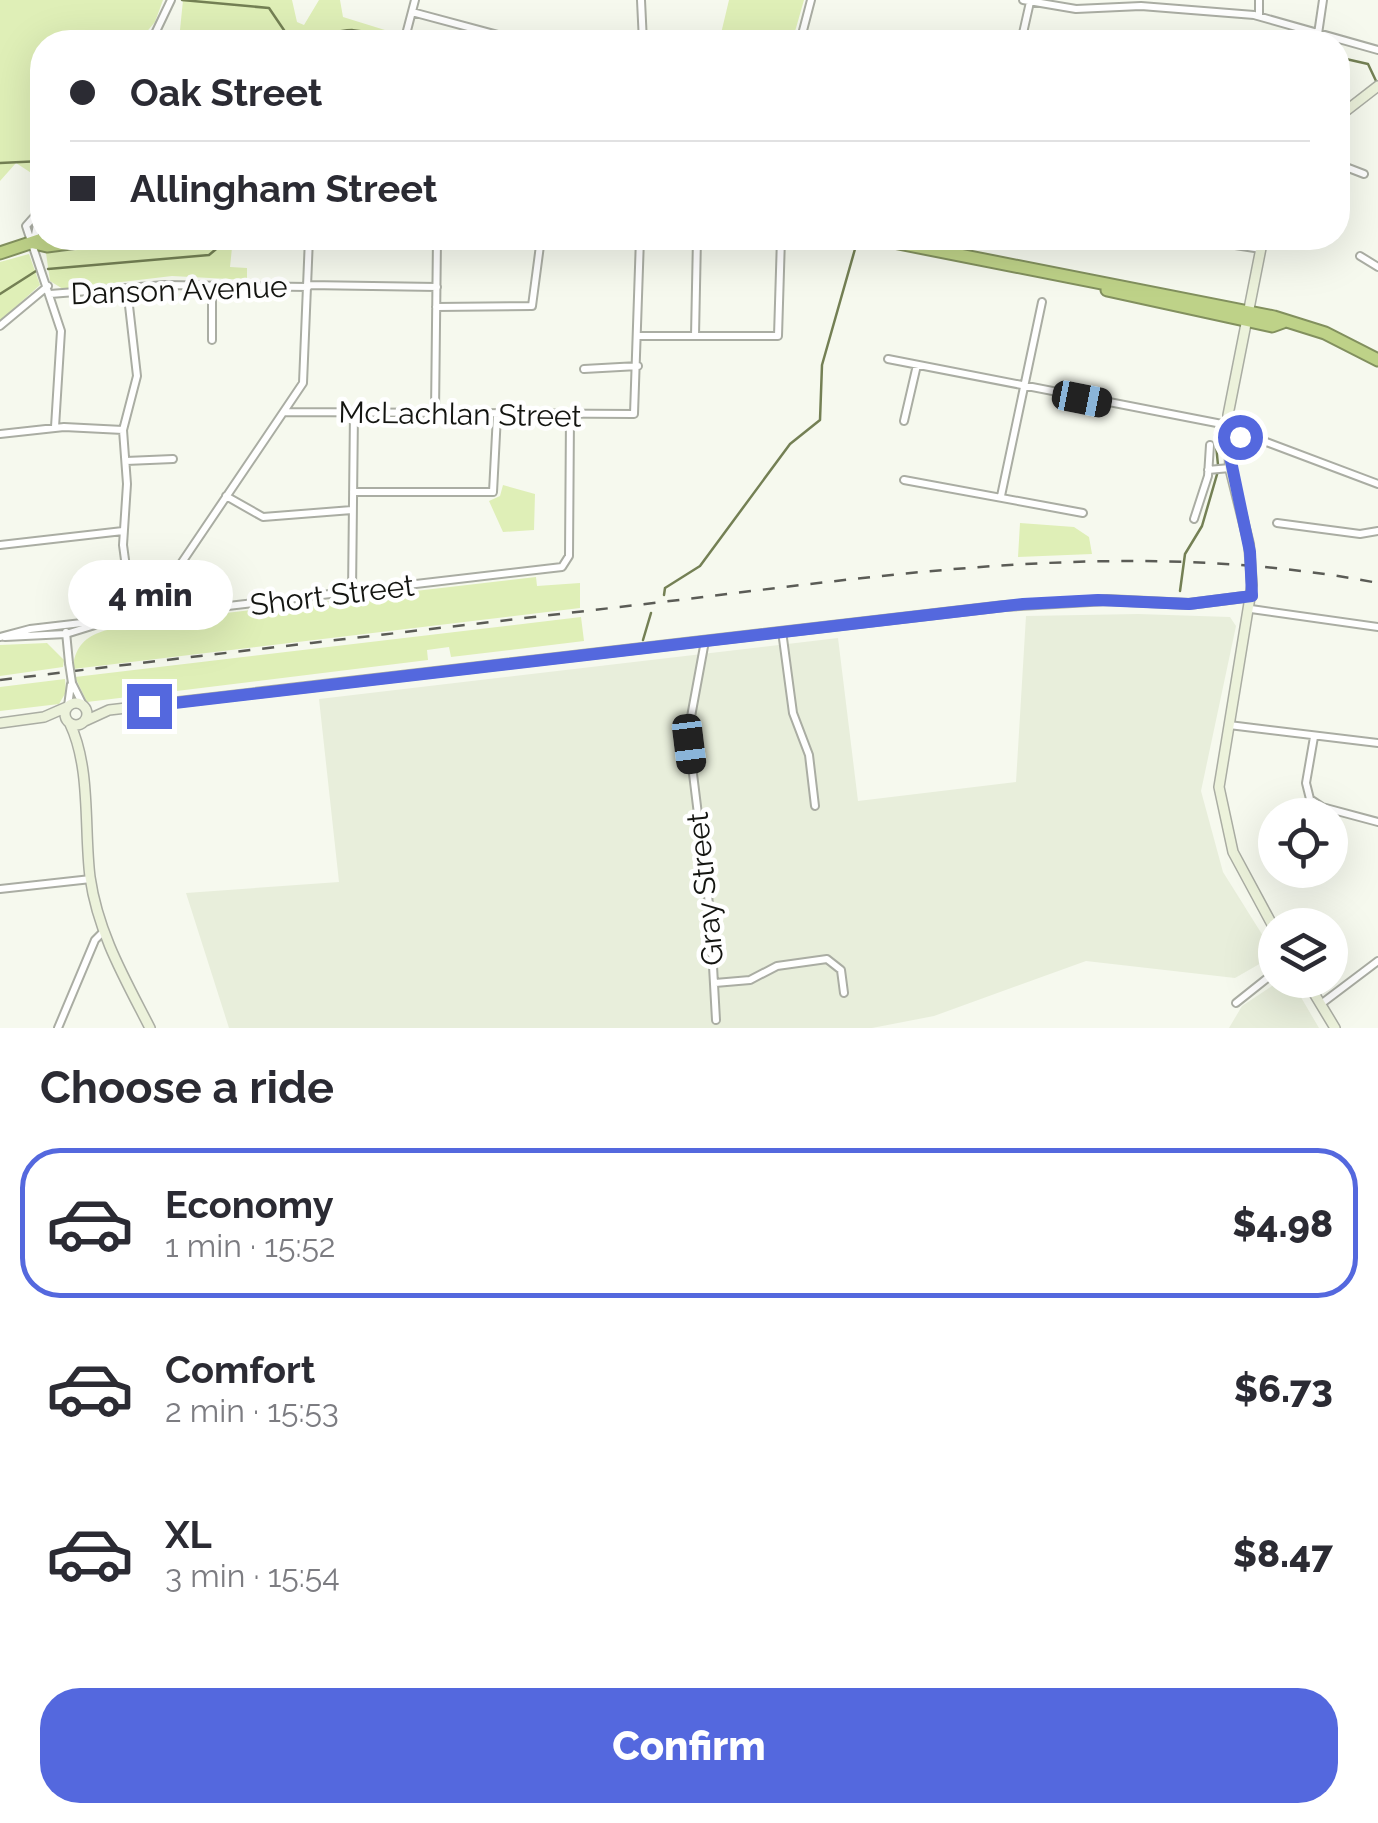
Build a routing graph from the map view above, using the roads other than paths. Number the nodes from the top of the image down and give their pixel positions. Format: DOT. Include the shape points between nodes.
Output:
graph roads {
  1 [pos="171,0"];
  2 [pos="415,0"];
  3 [pos="644,0"];
  4 [pos="811,0"];
  5 [pos="1259,0"];
  6 [pos="1324,0"];
  7 [pos="1027,1"];
  8 [pos="1135,3"];
  9 [pos="412,12"];
  10 [pos="1259,16"];
  11 [pos="157,30"];
  12 [pos="407,30"];
  13 [pos="479,30"];
  14 [pos="643,30"];
  15 [pos="803,30"];
  16 [pos="1023,30"];
  17 [pos="1305,30"];
  18 [pos="1319,30"];
  19 [pos="1350,43"];
  20 [pos="1378,50"];
  21 [pos="1376,91"];
  22 [pos="1350,109"];
  23 [pos="1350,169"];
  24 [pos="1364,174"];
  25 [pos="30,243"];
  26 [pos="40,250"];
  27 [pos="309,250"];
  28 [pos="438,250"];
  29 [pos="540,250"];
  30 [pos="640,250"];
  31 [pos="696,250"];
  32 [pos="782,250"];
  33 [pos="932,250"];
  34 [pos="1260,250"];
  35 [pos="0,252"];
  36 [pos="1360,256"];
  37 [pos="1378,266"];
  38 [pos="212,286"];
  39 [pos="308,286"];
  40 [pos="437,287"];
  41 [pos="127,288"];
  42 [pos="49,290"];
  43 [pos="1042,302"];
  44 [pos="436,307"];
  45 [pos="1246,316"];
  46 [pos="0,326"];
  47 [pos="638,336"];
  48 [pos="695,336"];
  49 [pos="212,340"];
  50 [pos="888,360"];
  51 [pos="1378,360"];
  52 [pos="917,365"];
  53 [pos="638,366"];
  54 [pos="584,368"];
  55 [pos="1024,387"];
  56 [pos="284,412"];
  57 [pos="354,412"];
  58 [pos="435,413"];
  59 [pos="497,414"];
  60 [pos="570,416"];
  61 [pos="904,421"];
  62 [pos="1227,425"];
  63 [pos="55,428"];
  64 [pos="124,430"];
  65 [pos="0,434"];
  66 [pos="1227,437"];
  67 [pos="1210,444"];
  68 [pos="173,460"];
  69 [pos="126,461"];
  70 [pos="1230,468"];
  71 [pos="1208,470"];
  72 [pos="904,480"];
  73 [pos="1378,484"];
  74 [pos="353,492"];
  75 [pos="226,496"];
  76 [pos="1001,496"];
  77 [pos="352,510"];
  78 [pos="1083,513"];
  79 [pos="1194,519"];
  80 [pos="1277,523"];
  81 [pos="124,531"];
  82 [pos="1378,531"];
  83 [pos="0,545"];
  84 [pos="352,592"];
  85 [pos="1252,596"];
  86 [pos="1251,609"];
  87 [pos="139,612"];
  88 [pos="131,618"];
  89 [pos="1378,626"];
  90 [pos="66,630"];
  91 [pos="782,631"];
  92 [pos="0,637"];
  93 [pos="704,640"];
  94 [pos="72,683"];
  95 [pos="84,705"];
  96 [pos="68,706"];
  97 [pos="109,710"];
  98 [pos="44,718"];
  99 [pos="85,721"];
  100 [pos="0,723"];
  101 [pos="69,723"];
  102 [pos="1228,725"];
  103 [pos="1314,737"];
  104 [pos="1378,744"];
  105 [pos="78,748"];
  106 [pos="815,806"];
  107 [pos="1378,822"];
  108 [pos="90,879"];
  109 [pos="0,889"];
  110 [pos="1262,908"];
  111 [pos="103,932"];
  112 [pos="1378,961"];
  113 [pos="1258,980"];
  114 [pos="715,983"];
  115 [pos="844,993"];
  116 [pos="1317,998"];
  117 [pos="1236,1002"];
  118 [pos="1321,1004"];
  119 [pos="716,1020"];
  120 [pos="58,1028"];
  121 [pos="150,1028"];
  122 [pos="1335,1028"];
  1 -- 11 [label="street"];
  2 -- 9 [label="street"];
  3 -- 14 [label="street"];
  4 -- 15 [label="street"];
  5 -- 10 [label="street"];
  6 -- 18 [label="street"];
  7 -- 8 [label="street" via="1076,9"];
  7 -- 16 [label="street"];
  8 -- 10 [label="street"];
  9 -- 12 [label="street"];
  9 -- 13 [label="street"];
  10 -- 17 [label="street"];
  19 -- 20 [label="street"];
  21 -- 22 [label="street"];
  23 -- 24 [label="street"];
  25 -- 35 [label="highway"];
  26 -- 42 [label="street"];
  27 -- 39 [label="street"];
  28 -- 40 [label="street"];
  29 -- 44 [label="street" via="532,306"];
  30 -- 47 [label="street"];
  31 -- 48 [label="street"];
  32 -- 48 [label="street" via="778,336"];
  33 -- 45 [label="highway"];
  34 -- 45 [label="street"];
  36 -- 37 [label="street"];
  38 -- 39 [label="street, Danson Avenue"];
  38 -- 41 [label="street, Danson Avenue"];
  38 -- 49 [label="street"];
  39 -- 40 [label="street, Danson Avenue"];
  39 -- 56 [label="street" via="307,371"];
  40 -- 44 [label="street"];
  41 -- 42 [label="street, Danson Avenue"];
  41 -- 64 [label="street" via="137,376"];
  42 -- 46 [label="street, Danson Avenue"];
  42 -- 63 [label="street" via="62,341"];
  43 -- 55 [label="street"];
  44 -- 58 [label="street"];
  45 -- 51 [label="highway" via="1348,343"];
  45 -- 62 [label="street"];
  47 -- 48 [label="street"];
  47 -- 53 [label="street"];
  50 -- 52 [label="street"];
  52 -- 55 [label="street"];
  52 -- 61 [label="street"];
  53 -- 54 [label="street"];
  53 -- 60 [label="street, McLachlan Street" via="635,414"];
  55 -- 62 [label="street"];
  55 -- 76 [label="street"];
  56 -- 57 [label="street, McLachlan Street"];
  56 -- 75 [label="street"];
  57 -- 58 [label="street, McLachlan Street"];
  57 -- 74 [label="street"];
  58 -- 59 [label="street, McLachlan Street"];
  59 -- 60 [label="street, McLachlan Street"];
  59 -- 74 [label="street" via="491,493"];
  60 -- 84 [label="street, Short Street" via="566,563"];
  62 -- 66 [label="street"];
  63 -- 64 [label="street"];
  63 -- 65 [label="street"];
  64 -- 69 [label="street"];
  66 -- 70 [label="street"];
  66 -- 73 [label="street" via="1261,440"];
  67 -- 71 [label="street"];
  68 -- 69 [label="street"];
  69 -- 81 [label="street"];
  70 -- 71 [label="street"];
  70 -- 85 [label="street" via="1249,544"];
  71 -- 79 [label="street"];
  72 -- 76 [label="street"];
  74 -- 77 [label="street"];
  75 -- 77 [label="street" via="263,517"];
  75 -- 87 [label="street" via="172,577"];
  76 -- 78 [label="street"];
  77 -- 84 [label="street"];
  80 -- 82 [label="street"];
  81 -- 83 [label="street"];
  81 -- 87 [label="street" via="130,598"];
  84 -- 88 [label="street, Short Street"];
  85 -- 86 [label="street"];
  85 -- 91 [label="street" via="1189,604 1023,604"];
  86 -- 89 [label="street"];
  86 -- 102 [label="street"];
  87 -- 88 [label="street"];
  88 -- 90 [label="street, Short Street"];
  90 -- 92 [label="street, Short Street"];
  90 -- 94 [label="street, bridge"];
  91 -- 93 [label="street"];
  91 -- 106 [label="street"];
  93 -- 97 [label="street"];
  93 -- 114 [label="street, Gray Street" via="689,744"];
  94 -- 95 [label="street"];
  94 -- 96 [label="street"];
  95 -- 96 [label="street"];
  95 -- 97 [label="street"];
  95 -- 99 [label="street"];
  96 -- 98 [label="street"];
  96 -- 101 [label="street"];
  97 -- 99 [label="street"];
  98 -- 100 [label="street"];
  98 -- 101 [label="street"];
  99 -- 101 [label="street"];
  99 -- 105 [label="street"];
  101 -- 105 [label="street"];
  102 -- 103 [label="street"];
  102 -- 110 [label="street" via="1219,778 1222,817"];
  103 -- 104 [label="street"];
  103 -- 107 [label="street" via="1310,799"];
  105 -- 108 [label="street"];
  108 -- 109 [label="street"];
  108 -- 111 [label="street"];
  111 -- 120 [label="street"];
  111 -- 121 [label="street"];
  112 -- 118 [label="street"];
  113 -- 117 [label="street"];
  114 -- 115 [label="street" via="827,960 839,966"];
  114 -- 119 [label="street, Gray Street"];
  116 -- 118 [label="street"];
  118 -- 122 [label="street"];
}
